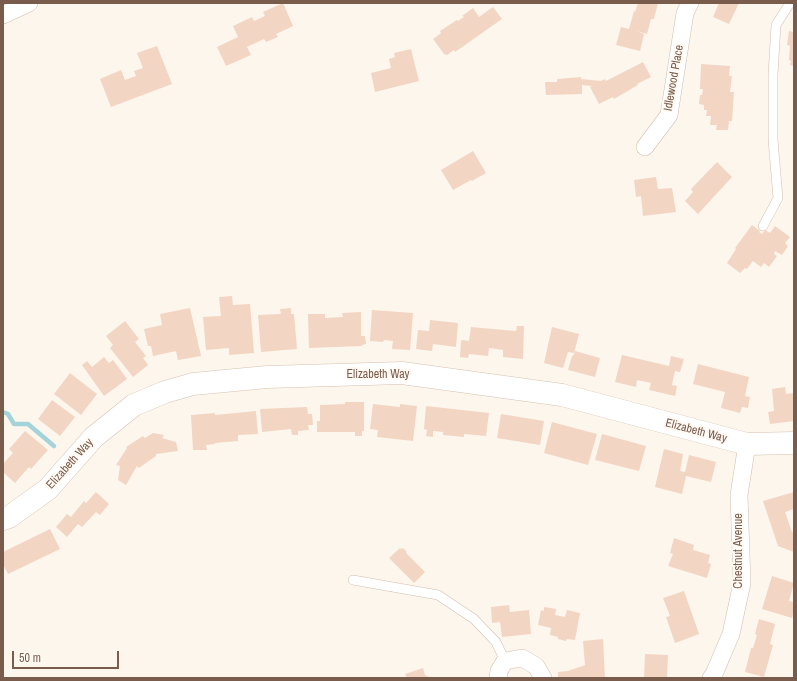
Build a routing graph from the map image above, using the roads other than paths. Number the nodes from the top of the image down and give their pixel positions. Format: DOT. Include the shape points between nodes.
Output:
graph roads {
  1 [pos="29,3"];
  2 [pos="690,3"];
  3 [pos="790,3"];
  4 [pos="3,15"];
  5 [pos="646,147"];
  6 [pos="763,226"];
  7 [pos="794,443"];
  8 [pos="747,444"];
  9 [pos="3,519"];
  10 [pos="353,580"];
  11 [pos="505,661"];
  12 [pos="498,678"];
  13 [pos="543,678"];
  14 [pos="711,678"];
  1 -- 4 [label="street"];
  2 -- 5 [label="street, Idlewood Place" via="685,13 669,114"];
  3 -- 6 [label="lane" via="776,25 772,140 778,198"];
  7 -- 8 [label="street, Elizabeth Way"];
  8 -- 9 [label="street, Elizabeth Way" via="562,395 402,373 267,378 193,384 134,405 94,437 48,488"];
  8 -- 14 [label="street, Chestnut Avenue" via="739,495 742,583 731,634"];
  10 -- 11 [label="lane" via="438,595 474,619 496,642"];
  11 -- 12 [label="street" via="498,671"];
  11 -- 13 [label="street" via="522,658 536,666"];
}
